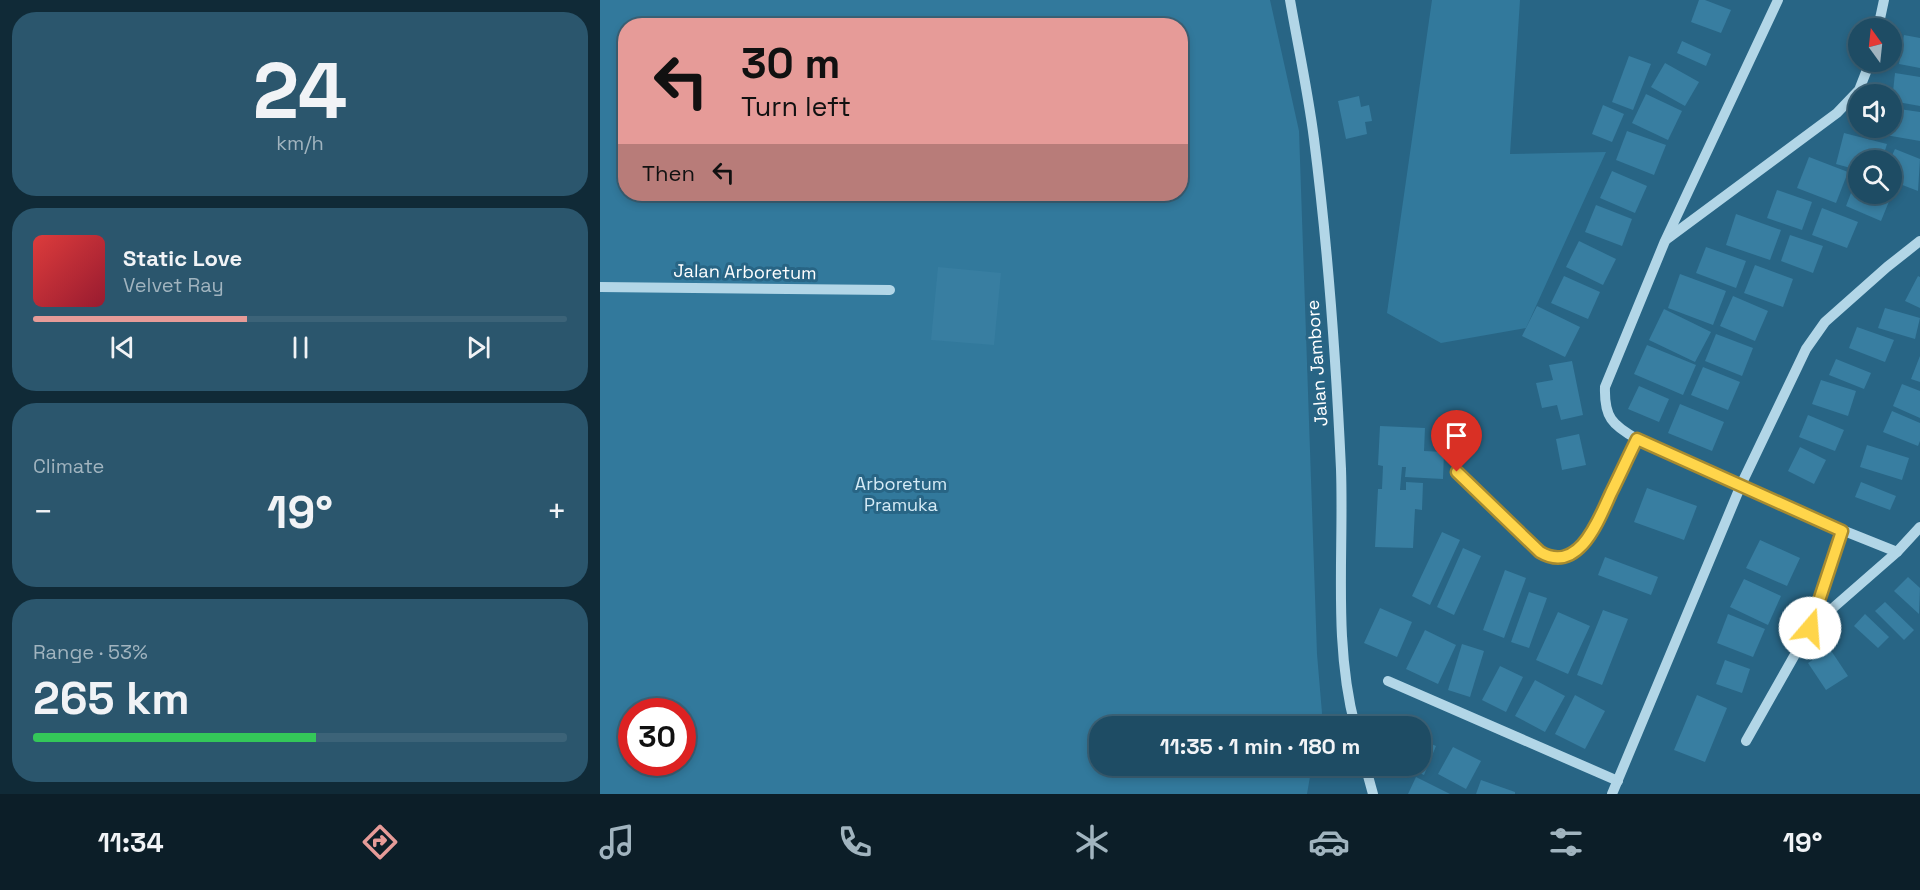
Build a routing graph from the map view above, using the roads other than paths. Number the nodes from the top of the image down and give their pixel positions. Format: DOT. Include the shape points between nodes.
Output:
graph roads {
  1 [pos="1290,0"];
  2 [pos="1778,0"];
  3 [pos="1884,0"];
  4 [pos="1880,18"];
  5 [pos="1866,72"];
  6 [pos="1665,241"];
  7 [pos="1920,241"];
  8 [pos="600,287"];
  9 [pos="890,290"];
  10 [pos="1637,439"];
  11 [pos="1457,472"];
  12 [pos="1741,485"];
  13 [pos="1920,527"];
  14 [pos="1842,531"];
  15 [pos="1898,552"];
  16 [pos="1810,628"];
  17 [pos="1388,681"];
  18 [pos="1353,716"];
  19 [pos="1746,741"];
  20 [pos="1368,776"];
  21 [pos="1618,781"];
  22 [pos="1373,794"];
  23 [pos="1612,794"];
  1 -- 18 [label="street, Jalan Jambore" via="1314,137 1333,341 1341,471 1341,624"];
  2 -- 6 [label="street"];
  3 -- 4 [label="street"];
  5 -- 6 [label="street" via="1859,90 1836,113"];
  6 -- 10 [label="street" via="1605,387 1604,401 1611,419"];
  7 -- 12 [label="street" via="1825,322 1806,349"];
  8 -- 9 [label="street, Jalan Arboretum"];
  10 -- 11 [label="street" via="1587,540 1574,553 1560,558 1540,552"];
  10 -- 12 [label="street"];
  12 -- 14 [label="street"];
  12 -- 21 [label="street"];
  13 -- 15 [label="street"];
  14 -- 15 [label="street"];
  14 -- 16 [label="street"];
  15 -- 16 [label="street"];
  16 -- 19 [label="street"];
  17 -- 21 [label="street"];
  20 -- 22 [label="street"];
  21 -- 23 [label="street"];
}
